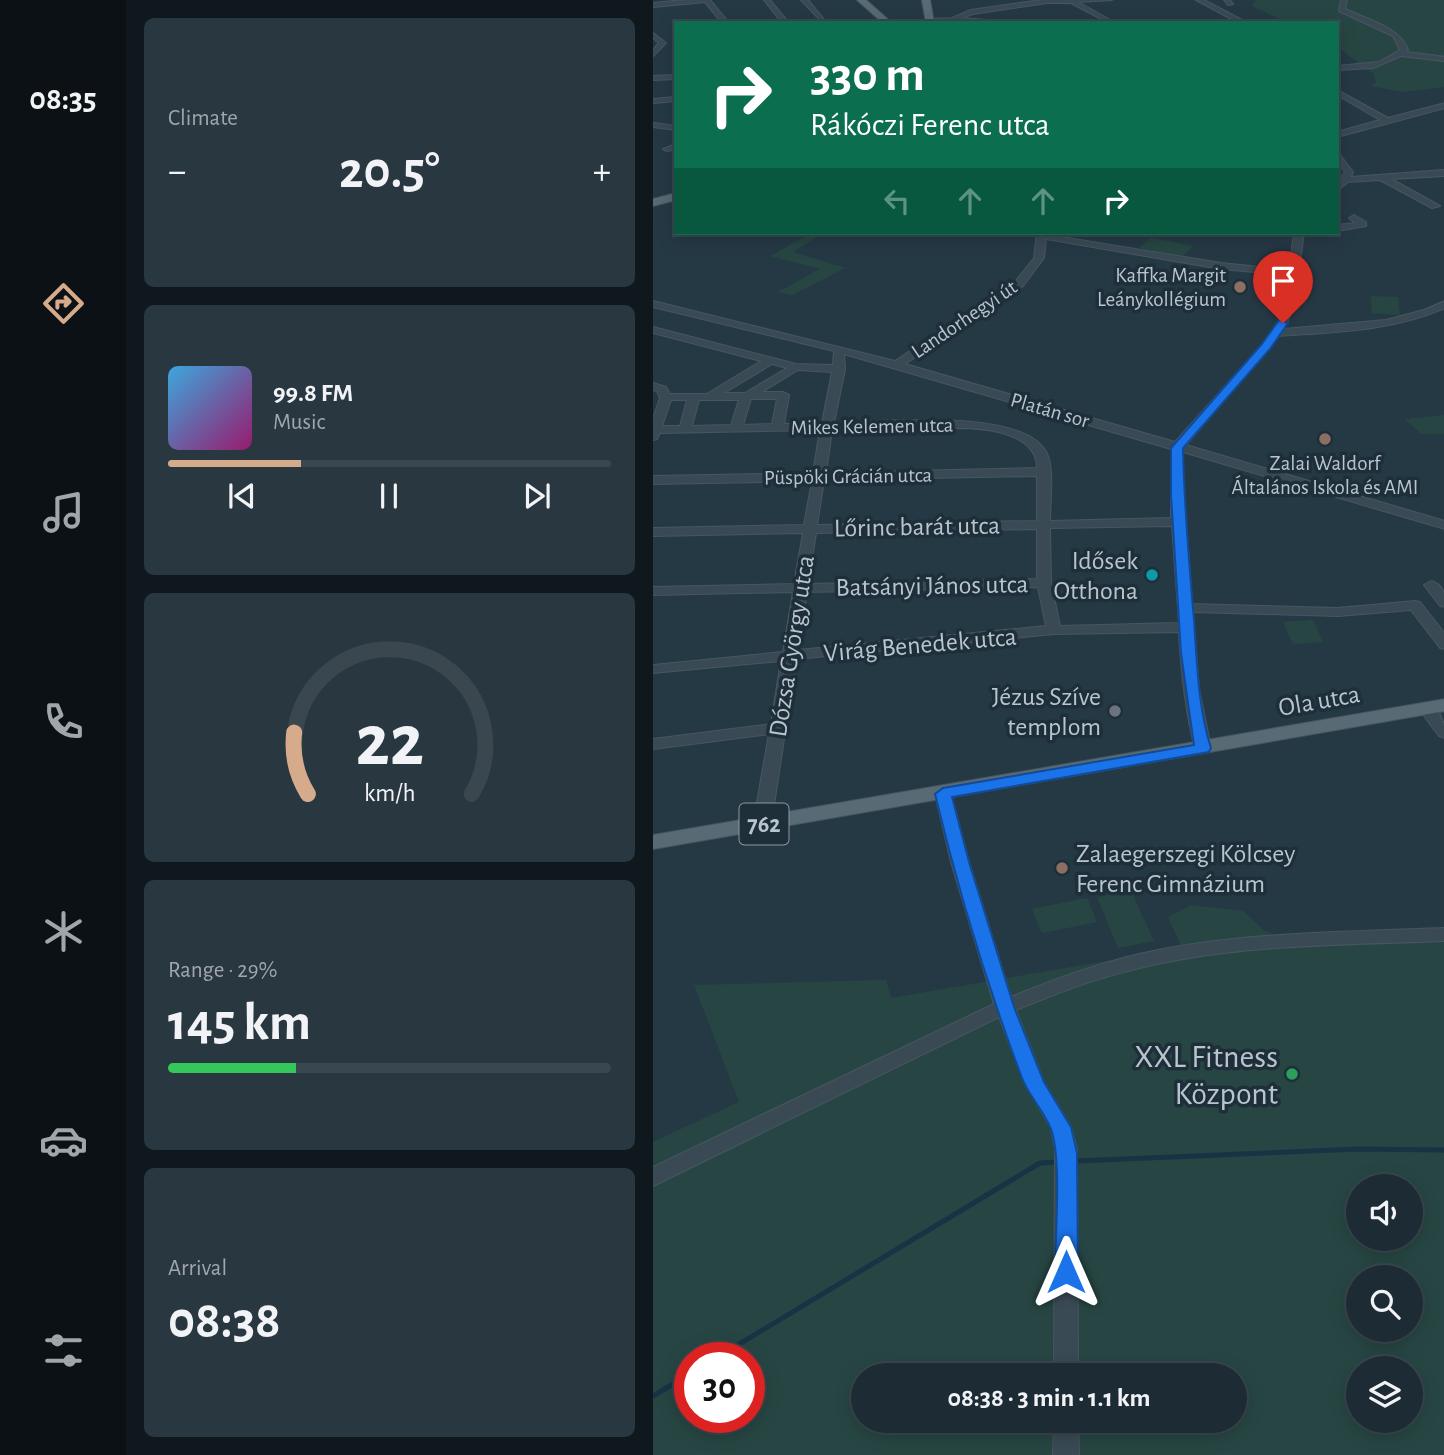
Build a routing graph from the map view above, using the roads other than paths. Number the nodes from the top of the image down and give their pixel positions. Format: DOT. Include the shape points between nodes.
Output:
graph roads {
  1 [pos="706,0"];
  2 [pos="767,0"];
  3 [pos="805,0"];
  4 [pos="861,0"];
  5 [pos="926,0"];
  6 [pos="998,0"];
  7 [pos="1109,0"];
  8 [pos="1198,0"];
  9 [pos="1344,0"];
  10 [pos="1050,1"];
  11 [pos="1071,2"];
  12 [pos="653,5"];
  13 [pos="977,11"];
  14 [pos="724,21"];
  15 [pos="784,21"];
  16 [pos="824,21"];
  17 [pos="886,21"];
  18 [pos="930,21"];
  19 [pos="949,21"];
  20 [pos="1109,21"];
  21 [pos="1241,21"];
  22 [pos="653,35"];
  23 [pos="653,54"];
  24 [pos="1401,54"];
  25 [pos="1444,59"];
  26 [pos="1339,68"];
  27 [pos="674,77"];
  28 [pos="653,78"];
  29 [pos="1339,93"];
  30 [pos="674,99"];
  31 [pos="653,101"];
  32 [pos="1444,105"];
  33 [pos="1387,121"];
  34 [pos="654,125"];
  35 [pos="674,128"];
  36 [pos="1339,134"];
  37 [pos="1339,156"];
  38 [pos="1444,173"];
  39 [pos="1380,177"];
  40 [pos="1346,180"];
  41 [pos="1339,186"];
  42 [pos="674,197"];
  43 [pos="653,203"];
  44 [pos="1435,206"];
  45 [pos="1352,222"];
  46 [pos="1339,224"];
  47 [pos="1042,235"];
  48 [pos="1047,235"];
  49 [pos="1299,235"];
  50 [pos="1294,273"];
  51 [pos="653,304"];
  52 [pos="1444,304"];
  53 [pos="653,330"];
  54 [pos="1277,333"];
  55 [pos="841,349"];
  56 [pos="857,354"];
  57 [pos="771,360"];
  58 [pos="896,365"];
  59 [pos="797,367"];
  60 [pos="839,367"];
  61 [pos="653,386"];
  62 [pos="666,397"];
  63 [pos="694,397"];
  64 [pos="709,397"];
  65 [pos="746,397"];
  66 [pos="827,426"];
  67 [pos="777,428"];
  68 [pos="685,429"];
  69 [pos="736,429"];
  70 [pos="654,432"];
  71 [pos="1177,448"];
  72 [pos="1043,472"];
  73 [pos="820,477"];
  74 [pos="653,480"];
  75 [pos="1180,522"];
  76 [pos="1044,524"];
  77 [pos="1444,525"];
  78 [pos="810,528"];
  79 [pos="653,532"];
  80 [pos="1044,583"];
  81 [pos="1431,585"];
  82 [pos="802,588"];
  83 [pos="653,591"];
  84 [pos="1444,603"];
  85 [pos="1186,608"];
  86 [pos="1187,627"];
  87 [pos="1054,630"];
  88 [pos="1444,645"];
  89 [pos="790,656"];
  90 [pos="653,668"];
  91 [pos="1435,706"];
  92 [pos="777,728"];
  93 [pos="1444,733"];
  94 [pos="653,744"];
  95 [pos="1203,748"];
  96 [pos="943,794"];
  97 [pos="762,825"];
  98 [pos="653,842"];
  99 [pos="1444,934"];
  100 [pos="1005,1007"];
  101 [pos="653,1177"];
  102 [pos="1066,1363"];
  103 [pos="1066,1433"];
  104 [pos="1066,1455"];
  1 -- 12 [label="street"];
  1 -- 14 [label="street"];
  2 -- 15 [label="street"];
  3 -- 16 [label="street"];
  4 -- 17 [label="main road"];
  5 -- 18 [label="main road"];
  6 -- 13 [label="street" via="1007,5"];
  7 -- 11 [label="street"];
  8 -- 21 [label="street"];
  9 -- 24 [label="street" via="1341,10 1395,35 1404,50"];
  10 -- 11 [label="street"];
  10 -- 13 [label="street"];
  11 -- 20 [label="street"];
  13 -- 19 [label="street"];
  18 -- 19 [label="street"];
  22 -- 23 [label="street" via="663,43"];
  24 -- 25 [label="street"];
  24 -- 26 [label="street" via="1369,67"];
  27 -- 28 [label="street"];
  29 -- 33 [label="street"];
  30 -- 31 [label="street"];
  32 -- 33 [label="street"];
  33 -- 36 [label="street"];
  34 -- 35 [label="street"];
  37 -- 40 [label="street" via="1348,169"];
  38 -- 39 [label="street"];
  39 -- 40 [label="street"];
  39 -- 44 [label="street"];
  40 -- 41 [label="street"];
  42 -- 43 [label="main road"];
  45 -- 46 [label="street"];
  47 -- 58 [label="street, Landorhegyi út" via="1039,258 1019,284"];
  48 -- 50 [label="street" via="1221,267"];
  49 -- 50 [label="street"];
  50 -- 54 [label="street" via="1288,309"];
  51 -- 55 [label="street, Platán sor"];
  52 -- 54 [label="street" via="1396,321"];
  53 -- 57 [label="street"];
  54 -- 71 [label="street"];
  55 -- 56 [label="street, Platán sor"];
  55 -- 60 [label="street, Dózsa György utca"];
  56 -- 58 [label="street, Platán sor"];
  56 -- 60 [label="street"];
  57 -- 59 [label="street"];
  57 -- 64 [label="street"];
  58 -- 71 [label="street, Platán sor"];
  59 -- 60 [label="street"];
  59 -- 65 [label="street, Mikes Kelemen utca"];
  60 -- 66 [label="street, Dózsa György utca"];
  61 -- 62 [label="street" via="662,389"];
  62 -- 63 [label="street, Mikes Kelemen utca"];
  62 -- 70 [label="street"];
  63 -- 64 [label="street, Mikes Kelemen utca"];
  63 -- 68 [label="street"];
  64 -- 65 [label="street, Mikes Kelemen utca"];
  65 -- 67 [label="street, Mikes Kelemen utca" via="783,396"];
  65 -- 69 [label="street"];
  66 -- 67 [label="street, Mikes Kelemen utca"];
  66 -- 72 [label="street, Mikes Kelemen utca" via="966,424 997,429 1034,444 1041,453"];
  66 -- 73 [label="street, Dózsa György utca"];
  67 -- 69 [label="street, Mikes Kelemen utca"];
  68 -- 69 [label="street, Mikes Kelemen utca"];
  68 -- 70 [label="street, Mikes Kelemen utca"];
  71 -- 75 [label="street"];
  71 -- 77 [label="street, Platán sor"];
  72 -- 73 [label="street, Püspöki Grácián utca"];
  72 -- 76 [label="street"];
  73 -- 74 [label="street, Püspöki Grácián utca"];
  73 -- 78 [label="street, Dózsa György utca"];
  75 -- 76 [label="street, Lőrinc barát utca"];
  75 -- 85 [label="street"];
  76 -- 78 [label="street, Lőrinc barát utca"];
  76 -- 80 [label="street"];
  78 -- 79 [label="street, Lőrinc barát utca"];
  78 -- 82 [label="street, Dózsa György utca"];
  80 -- 82 [label="street, Batsányi János utca"];
  80 -- 87 [label="street"];
  81 -- 84 [label="street"];
  82 -- 83 [label="street, Batsányi János utca"];
  82 -- 89 [label="street, Dózsa György utca"];
  85 -- 86 [label="street"];
  85 -- 88 [label="street" via="1338,612 1415,605"];
  86 -- 87 [label="street, Virág Benedek utca"];
  86 -- 95 [label="street"];
  87 -- 89 [label="street, Virág Benedek utca"];
  89 -- 90 [label="street, Virág Benedek utca"];
  89 -- 92 [label="street, Dózsa György utca"];
  91 -- 93 [label="street"];
  91 -- 95 [label="main road, Ola utca / 762"];
  92 -- 94 [label="street"];
  92 -- 97 [label="street, Dózsa György utca"];
  95 -- 96 [label="main road, 762"];
  96 -- 97 [label="main road, 762"];
  96 -- 100 [label="street"];
  97 -- 98 [label="main road, 762"];
  99 -- 100 [label="street" via="1178,953 1101,973"];
  100 -- 101 [label="street"];
  100 -- 102 [label="street" via="1035,1084 1061,1127 1066,1161"];
  103 -- 104 [label="street"];
}
